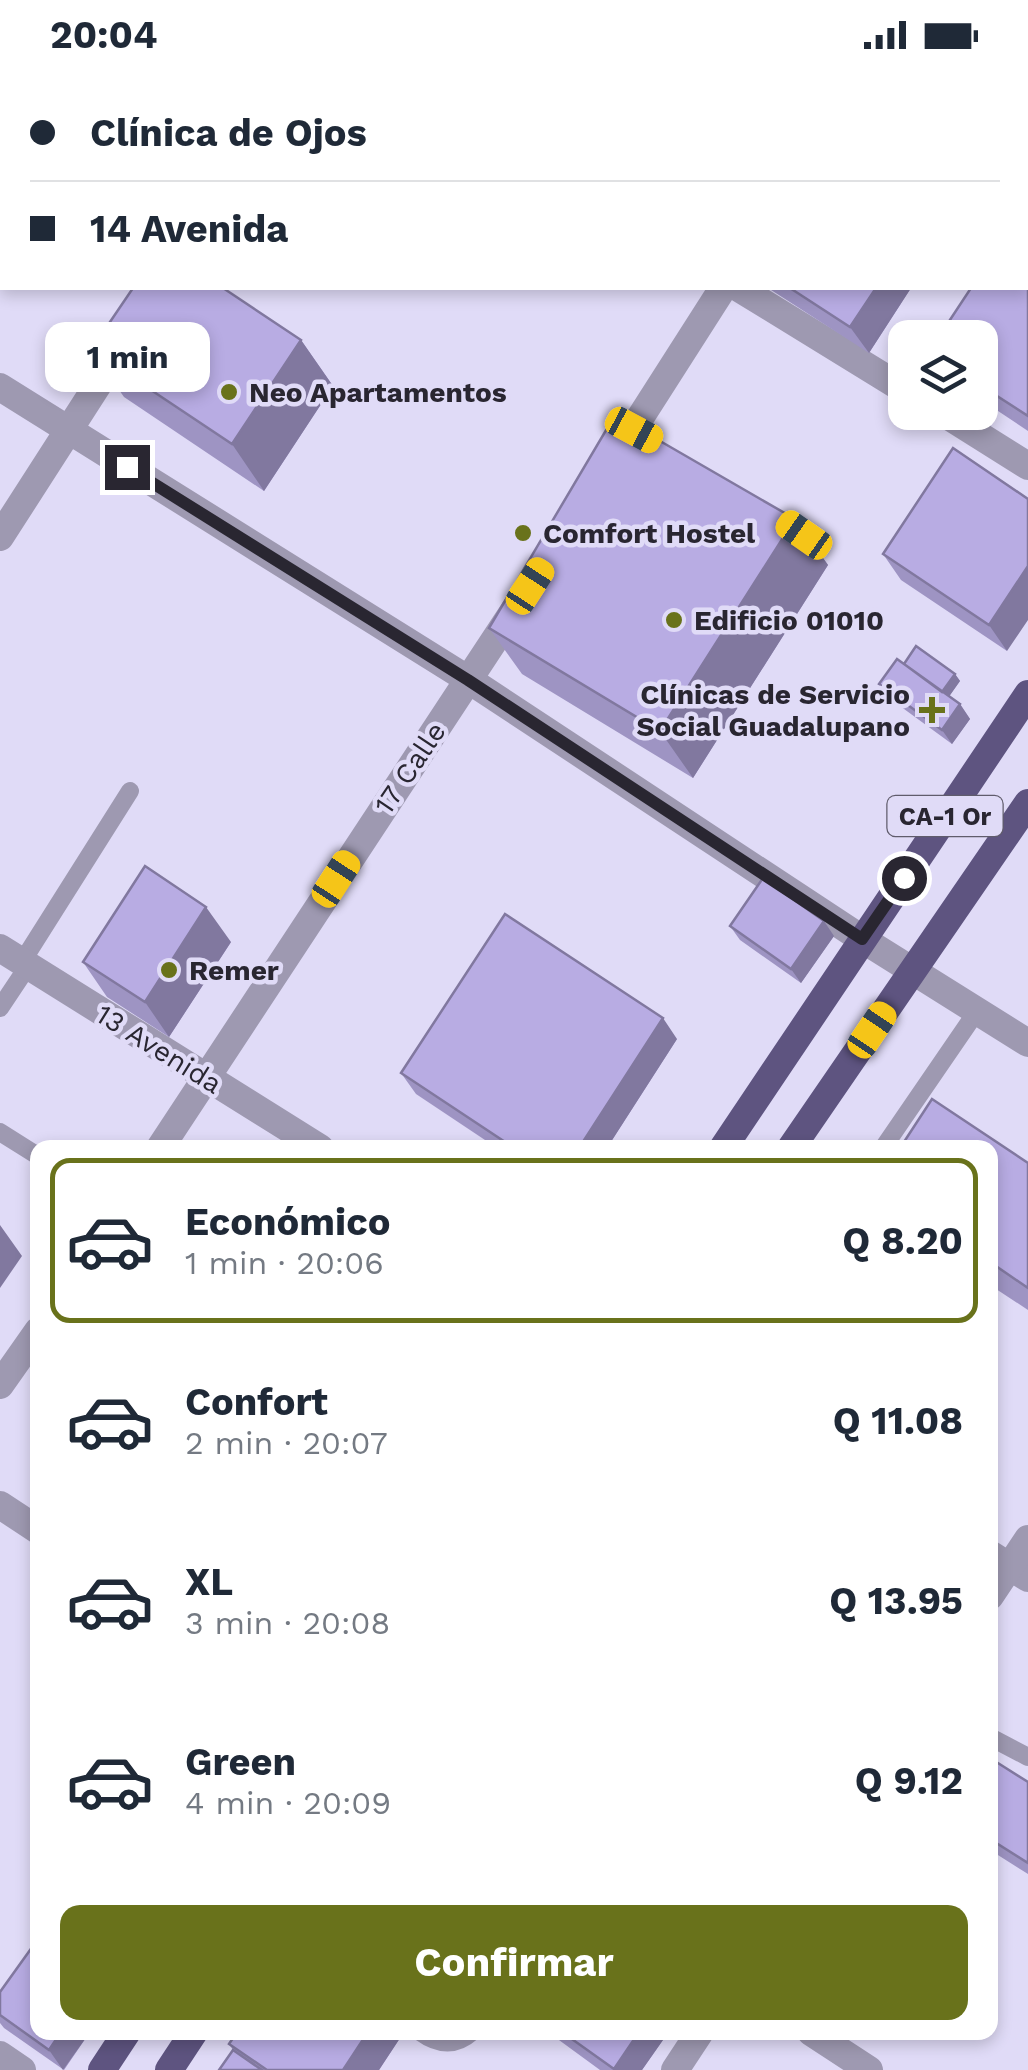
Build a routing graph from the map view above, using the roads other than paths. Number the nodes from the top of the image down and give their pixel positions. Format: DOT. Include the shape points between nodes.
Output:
graph roads {
  1 [pos="159,290"];
  2 [pos="722,290"];
  3 [pos="742,290"];
  4 [pos="888,380"];
  5 [pos="0,386"];
  6 [pos="69,430"];
  7 [pos="971,430"];
  8 [pos="1028,466"];
  9 [pos="602,477"];
  10 [pos="0,537"];
  11 [pos="530,586"];
  12 [pos="468,680"];
  13 [pos="1028,694"];
  14 [pos="130,791"];
  15 [pos="1028,804"];
  16 [pos="862,939"];
  17 [pos="16,959"];
  18 [pos="912,970"];
  19 [pos="0,1006"];
  20 [pos="977,1012"];
  21 [pos="1028,1043"];
  22 [pos="204,1078"];
  23 [pos="0,1132"];
  24 [pos="165,1140"];
  25 [pos="307,1140"];
  26 [pos="728,1140"];
  27 [pos="796,1140"];
  28 [pos="888,1140"];
  29 [pos="30,1151"];
  30 [pos="30,1342"];
  31 [pos="0,1385"];
  32 [pos="0,1505"];
  33 [pos="30,1525"];
  34 [pos="1028,1538"];
  35 [pos="1009,1566"];
  36 [pos="998,1741"];
  37 [pos="1028,1757"];
  38 [pos="123,2040"];
  39 [pos="189,2040"];
  40 [pos="431,2040"];
  41 [pos="458,2040"];
  42 [pos="695,2040"];
  43 [pos="823,2040"];
  44 [pos="102,2070"];
  45 [pos="169,2070"];
  46 [pos="675,2070"];
  47 [pos="869,2070"];
  1 -- 6 [label="street"];
  2 -- 9 [label="street" via="640,433"];
  3 -- 4 [label="street"];
  5 -- 6 [label="street"];
  6 -- 10 [label="street"];
  6 -- 12 [label="street"];
  7 -- 8 [label="street"];
  11 -- 12 [label="street, 17 Calle"];
  12 -- 16 [label="street"];
  12 -- 22 [label="street, 17 Calle"];
  13 -- 16 [label="highway, CA-1 Or"];
  14 -- 17 [label="lane"];
  15 -- 18 [label="highway, CA-1 Or"];
  16 -- 18 [label="street"];
  16 -- 26 [label="highway, CA-1 Or"];
  17 -- 19 [label="lane"];
  17 -- 22 [label="street, 13 Avenida"];
  18 -- 20 [label="street"];
  18 -- 27 [label="highway, CA-1 Or"];
  20 -- 21 [label="street"];
  20 -- 28 [label="lane"];
  22 -- 24 [label="street, 17 Calle"];
  22 -- 25 [label="street, 13 Avenida"];
  23 -- 29 [label="lane"];
  30 -- 31 [label="street"];
  32 -- 33 [label="street"];
  34 -- 35 [label="street"];
  36 -- 37 [label="lane"];
  38 -- 44 [label="highway"];
  39 -- 45 [label="highway"];
  40 -- 41 [label="lane"];
  42 -- 46 [label="street"];
  43 -- 47 [label="street"];
}
